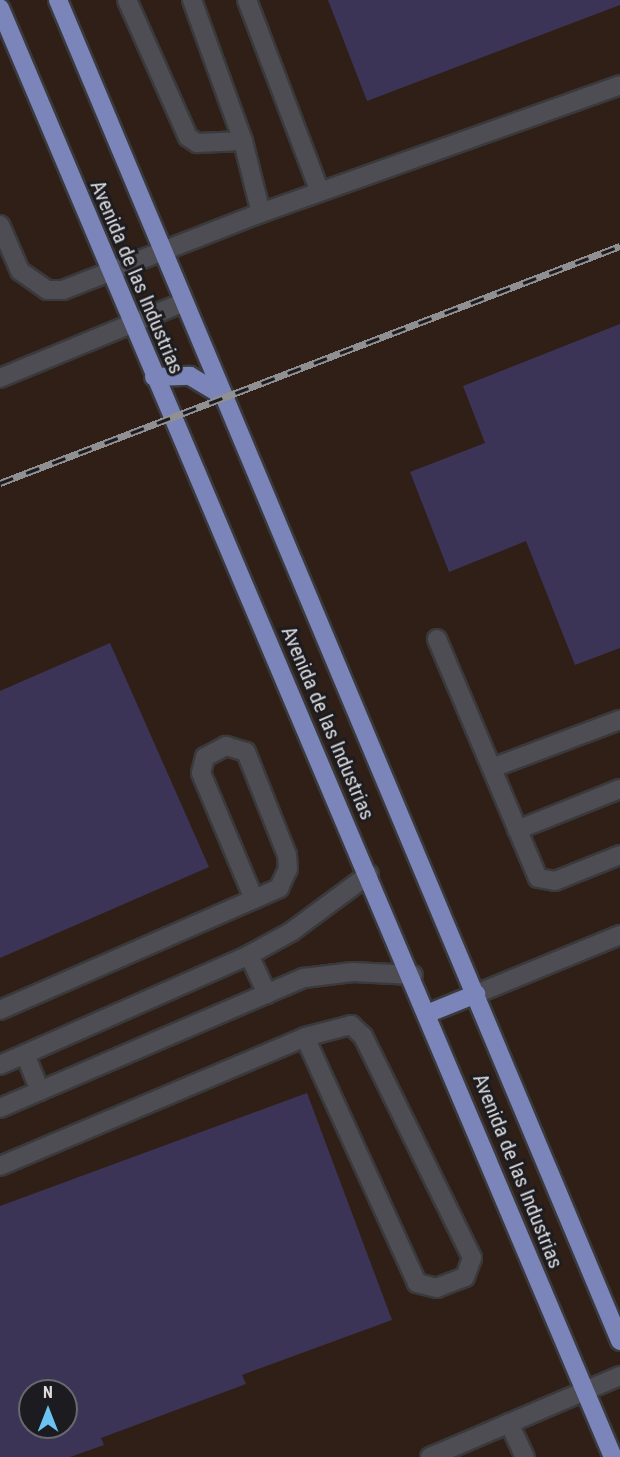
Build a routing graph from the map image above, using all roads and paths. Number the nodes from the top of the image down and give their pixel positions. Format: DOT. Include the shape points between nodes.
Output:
graph roads {
  1 [pos="58,0"];
  2 [pos="127,0"];
  3 [pos="192,0"];
  4 [pos="247,0"];
  5 [pos="0,8"];
  6 [pos="620,85"];
  7 [pos="243,141"];
  8 [pos="320,192"];
  9 [pos="261,213"];
  10 [pos="0,225"];
  11 [pos="163,252"];
  12 [pos="111,273"];
  13 [pos="184,302"];
  14 [pos="134,326"];
  15 [pos="154,377"];
  16 [pos="0,378"];
  17 [pos="222,394"];
  18 [pos="437,639"];
  19 [pos="620,720"];
  20 [pos="492,768"];
  21 [pos="620,789"];
  22 [pos="517,830"];
  23 [pos="620,855"];
  24 [pos="369,874"];
  25 [pos="254,899"];
  26 [pos="620,935"];
  27 [pos="249,955"];
  28 [pos="413,975"];
  29 [pos="267,994"];
  30 [pos="476,994"];
  31 [pos="0,1010"];
  32 [pos="429,1013"];
  33 [pos="305,1037"];
  34 [pos="25,1054"];
  35 [pos="0,1065"];
  36 [pos="40,1091"];
  37 [pos="0,1108"];
  38 [pos="0,1166"];
  39 [pos="620,1341"];
  40 [pos="620,1376"];
  41 [pos="586,1391"];
  42 [pos="509,1424"];
  43 [pos="430,1457"];
  44 [pos="525,1457"];
  45 [pos="613,1457"];
  1 -- 11 [label="main road, Avenida de las Industrias"];
  2 -- 7 [label="street" via="188,137 197,143"];
  3 -- 7 [label="street"];
  4 -- 8 [label="street"];
  5 -- 12 [label="main road, Avenida de las Industrias"];
  6 -- 8 [label="street"];
  7 -- 9 [label="street"];
  8 -- 9 [label="street"];
  9 -- 11 [label="street"];
  10 -- 12 [label="street" via="20,271 47,290"];
  11 -- 12 [label="street"];
  11 -- 13 [label="main road, Avenida de las Industrias"];
  12 -- 14 [label="main road, Avenida de las Industrias"];
  13 -- 14 [label="street"];
  13 -- 17 [label="main road, Avenida de las Industrias"];
  14 -- 15 [label="main road, Avenida de las Industrias"];
  14 -- 16 [label="street"];
  15 -- 17 [label="main road" via="190,376"];
  15 -- 24 [label="main road, Avenida de las Industrias"];
  17 -- 30 [label="main road, Avenida de las Industrias"];
  18 -- 20 [label="street"];
  19 -- 20 [label="street"];
  20 -- 22 [label="street"];
  21 -- 22 [label="street"];
  22 -- 23 [label="street" via="542,881"];
  24 -- 27 [label="street" via="291,932"];
  24 -- 28 [label="main road, Avenida de las Industrias"];
  25 -- 25 [label="street" via="279,888 288,869 287,855 246,752 226,746 205,757 201,773"];
  25 -- 31 [label="street"];
  26 -- 30 [label="street"];
  27 -- 29 [label="street"];
  27 -- 34 [label="street"];
  28 -- 29 [label="street" via="326,974"];
  28 -- 32 [label="main road, Avenida de las Industrias"];
  29 -- 36 [label="street"];
  30 -- 32 [label="main road"];
  30 -- 39 [label="main road, Avenida de las Industrias"];
  32 -- 41 [label="main road, Avenida de las Industrias"];
  33 -- 33 [label="street" via="343,1023 363,1036 472,1258 465,1277 437,1288 417,1283"];
  33 -- 38 [label="street"];
  34 -- 35 [label="street"];
  34 -- 36 [label="street"];
  36 -- 37 [label="street"];
  40 -- 41 [label="street"];
  41 -- 42 [label="street"];
  41 -- 45 [label="main road, Avenida de las Industrias"];
  42 -- 43 [label="street"];
  42 -- 44 [label="street"];
}
